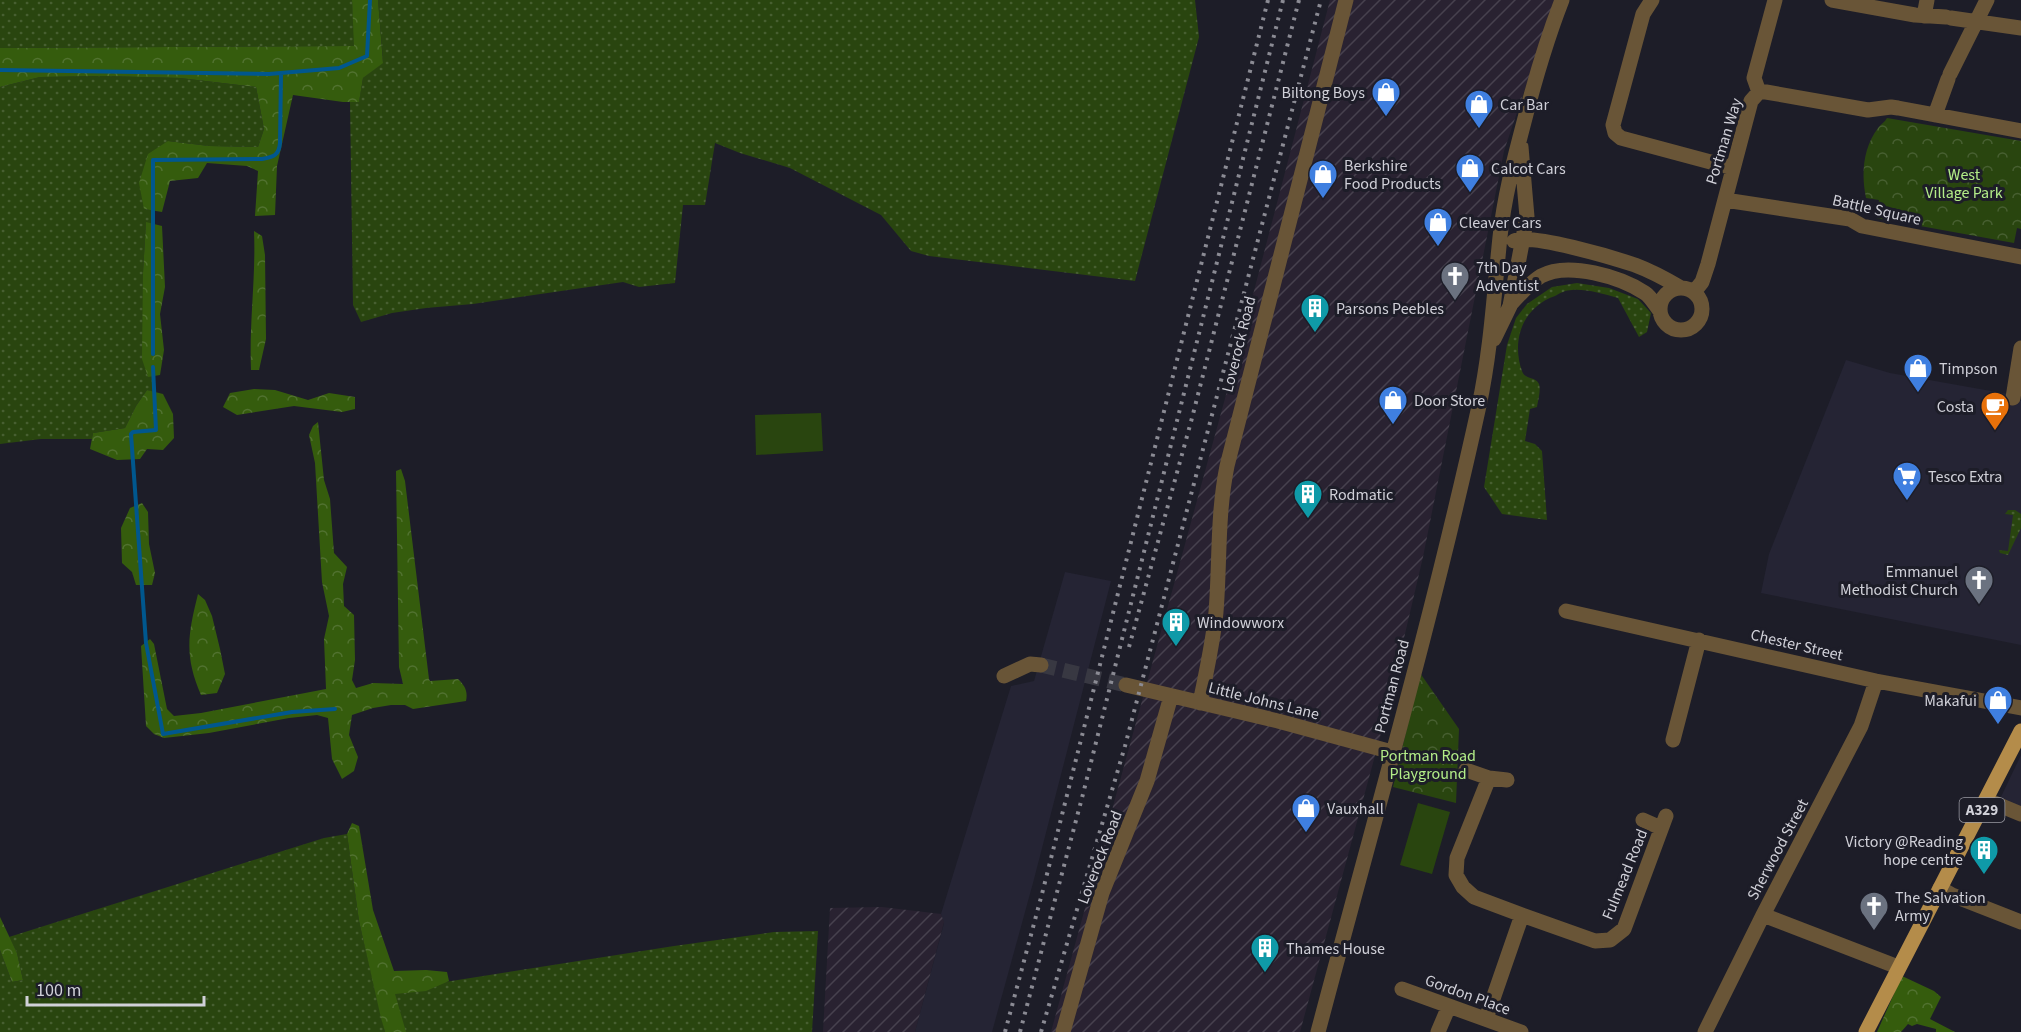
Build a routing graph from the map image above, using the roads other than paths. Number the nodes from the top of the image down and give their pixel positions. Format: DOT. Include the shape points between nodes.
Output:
graph roads {
  1 [pos="1346,0"];
  2 [pos="1562,0"];
  3 [pos="1652,0"];
  4 [pos="1775,0"];
  5 [pos="1832,0"];
  6 [pos="1927,0"];
  7 [pos="1987,0"];
  8 [pos="1924,16"];
  9 [pos="1978,21"];
  10 [pos="2021,28"];
  11 [pos="1759,92"];
  12 [pos="1935,115"];
  13 [pos="2021,131"];
  14 [pos="1521,132"];
  15 [pos="1733,168"];
  16 [pos="1725,200"];
  17 [pos="1527,217"];
  18 [pos="1522,238"];
  19 [pos="1551,243"];
  20 [pos="1500,256"];
  21 [pos="2021,257"];
  22 [pos="1517,273"];
  23 [pos="1539,277"];
  24 [pos="1687,290"];
  25 [pos="1510,306"];
  26 [pos="1660,311"];
  27 [pos="1490,347"];
  28 [pos="2021,348"];
  29 [pos="2013,398"];
  30 [pos="1566,611"];
  31 [pos="1699,640"];
  32 [pos="1041,665"];
  33 [pos="1004,676"];
  34 [pos="1876,681"];
  35 [pos="1126,685"];
  36 [pos="1172,696"];
  37 [pos="1200,703"];
  38 [pos="2021,708"];
  39 [pos="2021,731"];
  40 [pos="1673,740"];
  41 [pos="1392,752"];
  42 [pos="1466,770"];
  43 [pos="1489,778"];
  44 [pos="1507,780"];
  45 [pos="1987,800"];
  46 [pos="2021,814"];
  47 [pos="1643,820"];
  48 [pos="1940,888"];
  49 [pos="1522,915"];
  50 [pos="1762,915"];
  51 [pos="2021,922"];
  52 [pos="1898,967"];
  53 [pos="1402,989"];
  54 [pos="1449,1006"];
  55 [pos="1486,1019"];
  56 [pos="1063,1032"];
  57 [pos="1318,1032"];
  58 [pos="1438,1032"];
  59 [pos="1521,1032"];
  60 [pos="1705,1032"];
  61 [pos="1866,1032"];
  1 -- 37 [label="street, Loverock Road" via="1227,466 1219,517 1214,629"];
  2 -- 14 [label="street, Portman Road" via="1541,54"];
  3 -- 15 [label="street" via="1643,14 1613,125 1615,133 1621,138"];
  4 -- 11 [label="street, Portman Way" via="1754,78"];
  5 -- 8 [label="street"];
  6 -- 8 [label="street"];
  7 -- 9 [label="street"];
  8 -- 9 [label="street"];
  9 -- 10 [label="street"];
  9 -- 12 [label="street" via="1949,76"];
  11 -- 12 [label="street" via="1868,110 1891,107"];
  11 -- 15 [label="street, Portman Way" via="1751,101"];
  12 -- 13 [label="street"];
  14 -- 17 [label="street, Portman Road"];
  14 -- 20 [label="street, Portman Road" via="1510,177"];
  15 -- 16 [label="street, Portman Way"];
  16 -- 21 [label="street, Battle Square" via="1850,219 1862,226"];
  16 -- 24 [label="street, Portman Way" via="1702,282"];
  17 -- 18 [label="street, Portman Road"];
  17 -- 19 [label="street"];
  18 -- 19 [label="street"];
  18 -- 20 [label="street" via="1512,242"];
  18 -- 22 [label="street, Portman Road"];
  19 -- 24 [label="street" via="1636,265"];
  20 -- 22 [label="street"];
  20 -- 27 [label="street, Portman Road"];
  22 -- 23 [label="street"];
  22 -- 25 [label="street, Portman Road"];
  23 -- 25 [label="street"];
  23 -- 26 [label="street" via="1577,270 1597,274 1647,294"];
  24 -- 26 [label="street" via="1674,289 1663,297"];
  24 -- 26 [label="street" via="1701,303 1699,321 1691,328 1672,329 1663,321"];
  25 -- 27 [label="street, Portman Road"];
  27 -- 41 [label="street, Portman Road" via="1457,498"];
  28 -- 29 [label="street"];
  30 -- 31 [label="street, Chester Street"];
  31 -- 34 [label="street, Chester Street"];
  31 -- 40 [label="street"];
  32 -- 33 [label="street" via="1030,664"];
  34 -- 38 [label="street, Chester Street"];
  34 -- 50 [label="street, Sherwood Street" via="1861,726"];
  35 -- 36 [label="street, Little Johns Lane"];
  36 -- 37 [label="street, Little Johns Lane"];
  36 -- 56 [label="street, Loverock Road" via="1147,781 1102,893"];
  37 -- 41 [label="street, Little Johns Lane"];
  39 -- 45 [label="main road, A329"];
  41 -- 57 [label="street, Portman Road"];
  42 -- 43 [label="street"];
  43 -- 44 [label="street"];
  43 -- 49 [label="street, Fulmead Road" via="1455,866 1456,875 1474,897"];
  45 -- 46 [label="street"];
  45 -- 48 [label="main road, A329"];
  47 -- 49 [label="street, Fulmead Road" via="1663,822 1624,929 1610,940 1595,941"];
  48 -- 51 [label="street"];
  48 -- 52 [label="main road, A329"];
  49 -- 55 [label="street"];
  50 -- 52 [label="street"];
  50 -- 60 [label="street, Sherwood Street"];
  52 -- 61 [label="main road, A329"];
  53 -- 54 [label="street, Gordon Place"];
  54 -- 55 [label="street, Gordon Place"];
  54 -- 58 [label="street"];
  55 -- 59 [label="street, Gordon Place"];
}
